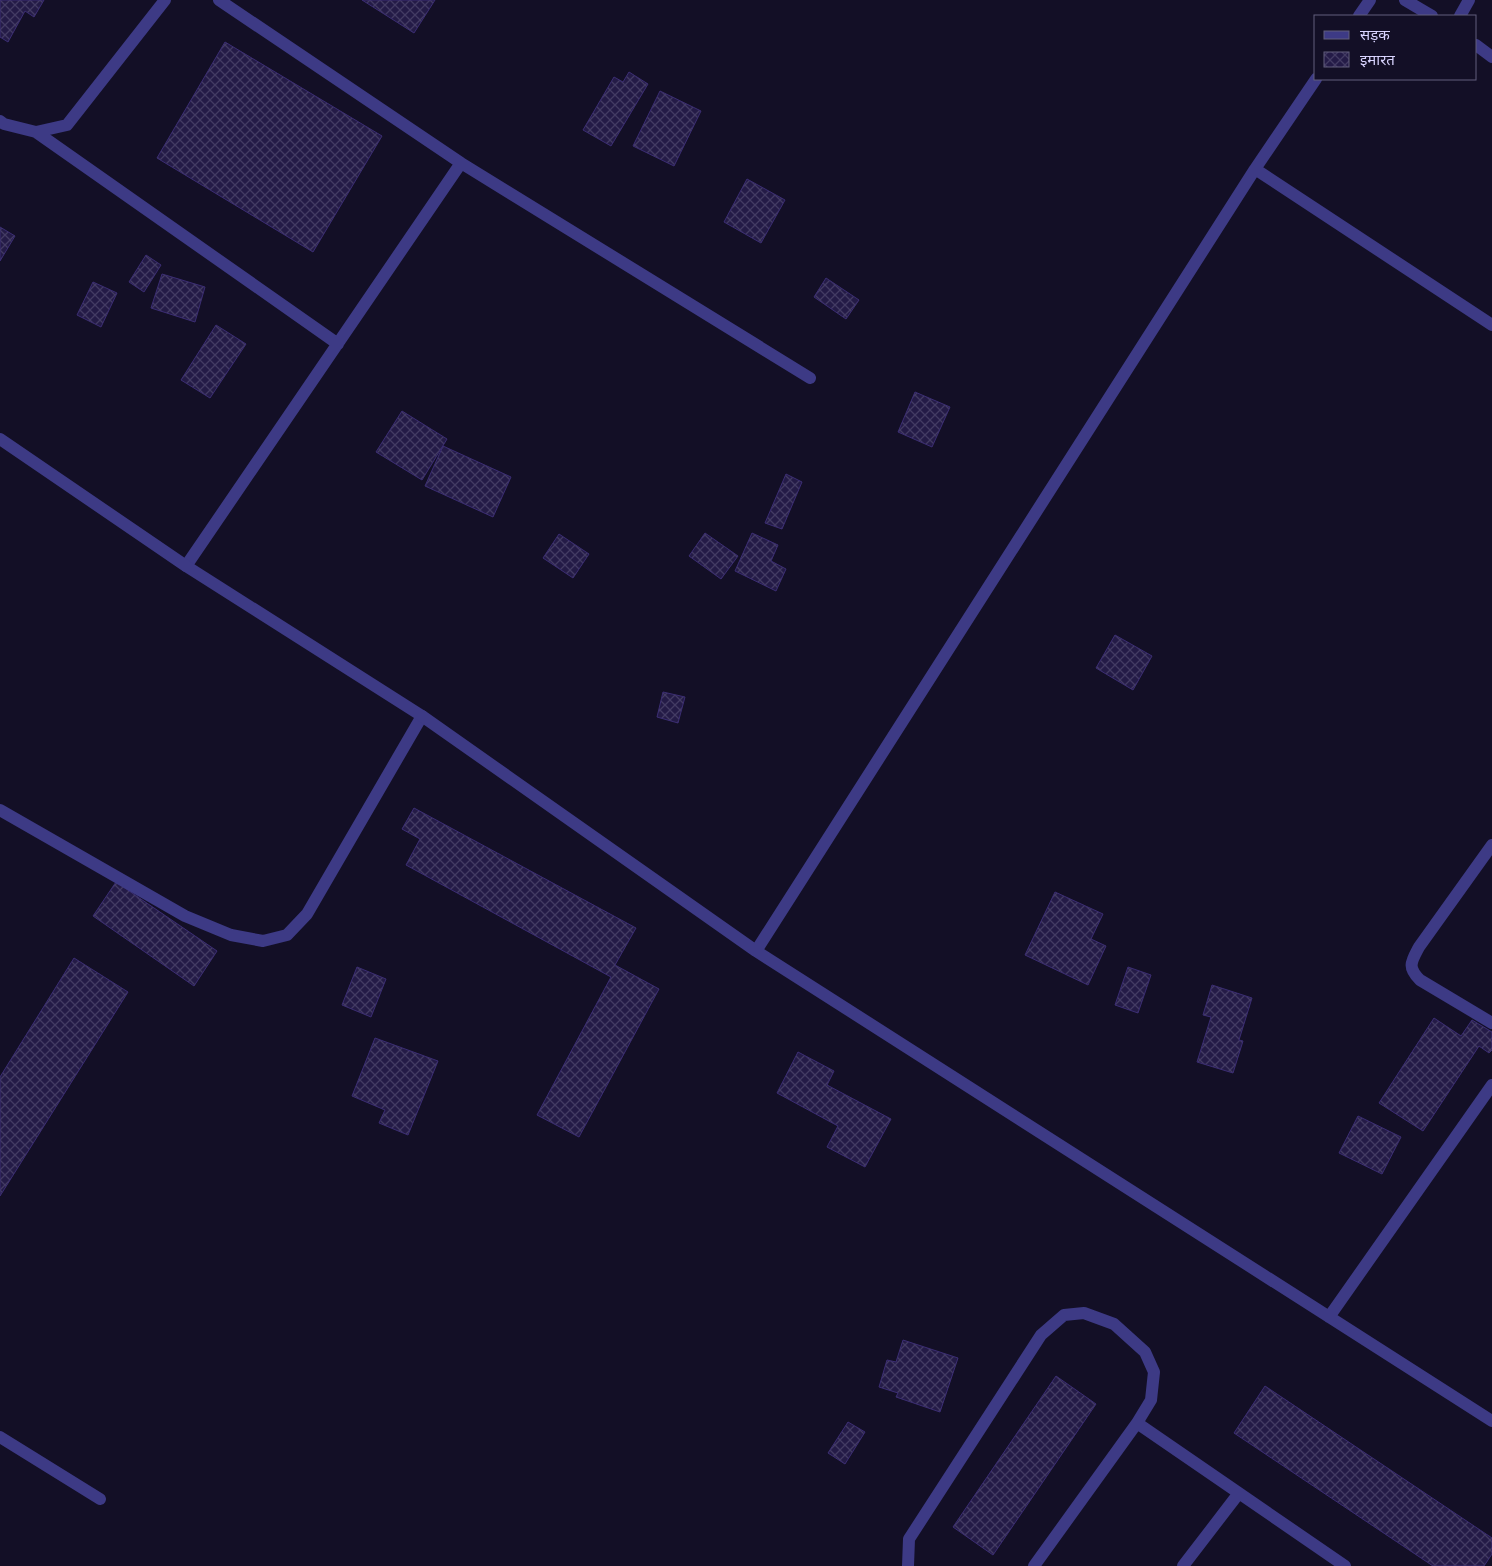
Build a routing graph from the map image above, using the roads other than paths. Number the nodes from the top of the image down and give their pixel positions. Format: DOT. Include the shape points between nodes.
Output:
graph roads {
  1 [pos="165,0"];
  2 [pos="219,0"];
  3 [pos="1370,0"];
  4 [pos="1405,0"];
  5 [pos="1469,0"];
  6 [pos="1360,15"];
  7 [pos="1430,15"];
  8 [pos="1461,15"];
  9 [pos="1477,46"];
  10 [pos="1492,57"];
  11 [pos="1315,80"];
  12 [pos="0,121"];
  13 [pos="36,132"];
  14 [pos="462,163"];
  15 [pos="1255,169"];
  16 [pos="1492,324"];
  17 [pos="338,344"];
  18 [pos="810,378"];
  19 [pos="0,439"];
  20 [pos="186,566"];
  21 [pos="422,716"];
  22 [pos="0,810"];
  23 [pos="1492,845"];
  24 [pos="756,951"];
  25 [pos="1492,1023"];
  26 [pos="1492,1085"];
  27 [pos="1329,1317"];
  28 [pos="1492,1421"];
  29 [pos="1137,1423"];
  30 [pos="0,1437"];
  31 [pos="1239,1493"];
  32 [pos="100,1499"];
  33 [pos="908,1566"];
  34 [pos="1034,1566"];
  35 [pos="1183,1566"];
  36 [pos="1345,1566"];
  1 -- 13 [label="street" via="67,124"];
  2 -- 14 [label="street"];
  3 -- 6 [label="street"];
  4 -- 7 [label="street"];
  5 -- 8 [label="street"];
  9 -- 10 [label="street"];
  11 -- 15 [label="street"];
  12 -- 13 [label="street"];
  13 -- 17 [label="street"];
  14 -- 17 [label="street"];
  14 -- 18 [label="street"];
  15 -- 16 [label="street"];
  15 -- 24 [label="street"];
  17 -- 20 [label="street"];
  19 -- 20 [label="street"];
  20 -- 21 [label="street"];
  21 -- 22 [label="street" via="307,914 287,935 264,941 231,935 184,916"];
  21 -- 24 [label="street"];
  23 -- 25 [label="street" via="1419,947 1411,968 1420,980"];
  24 -- 27 [label="street"];
  26 -- 27 [label="street"];
  27 -- 28 [label="street"];
  29 -- 31 [label="street"];
  29 -- 33 [label="street" via="1152,1400 1154,1372 1145,1352 1114,1324 1084,1313 1064,1315 1041,1335 909,1539"];
  29 -- 34 [label="street"];
  30 -- 32 [label="street"];
  31 -- 35 [label="street"];
  31 -- 36 [label="street"];
}
